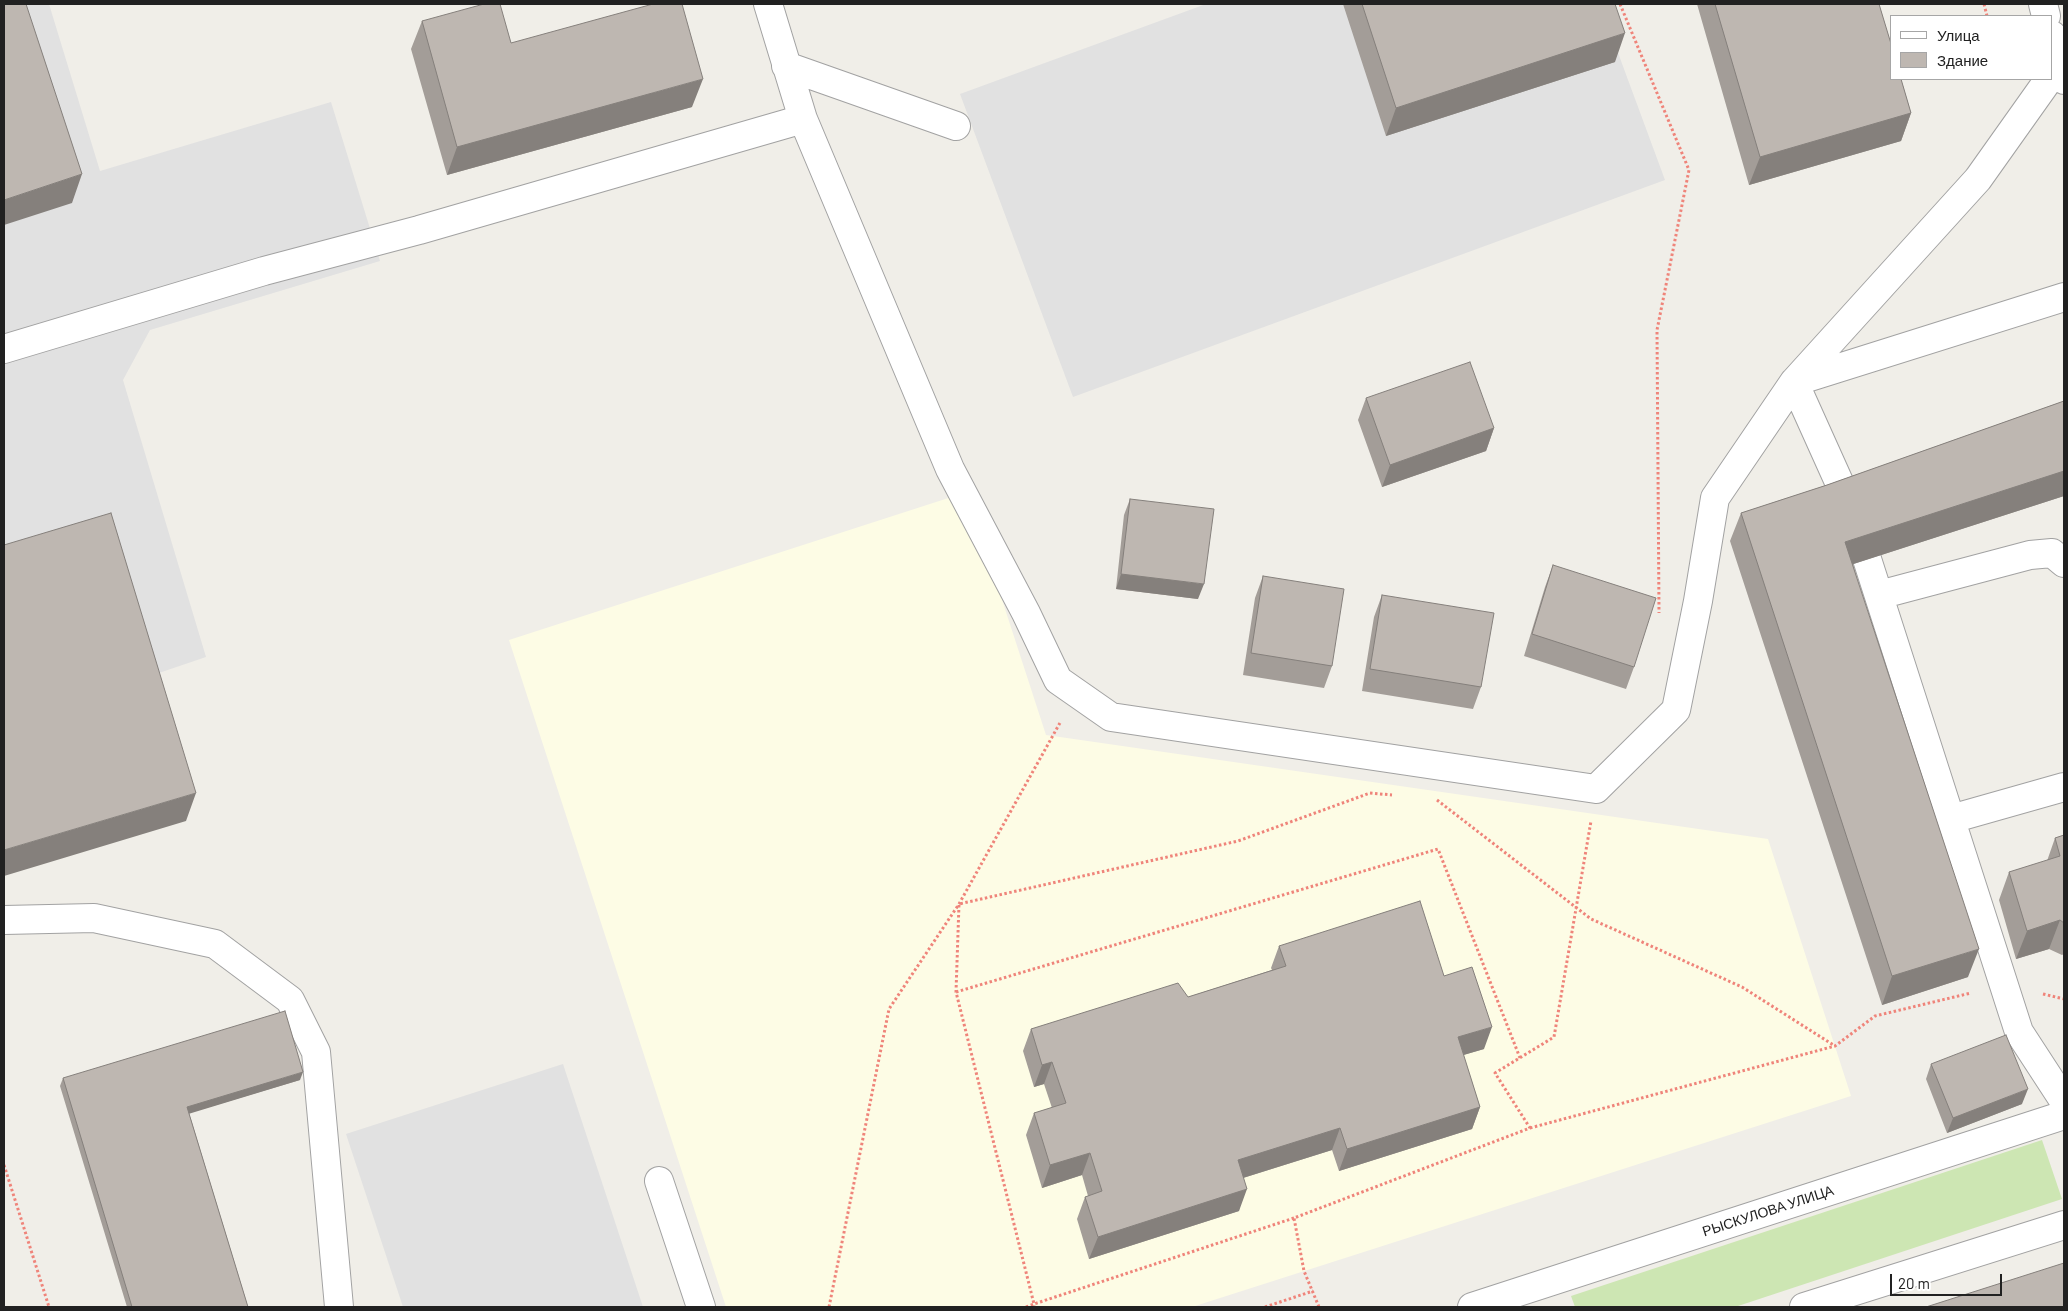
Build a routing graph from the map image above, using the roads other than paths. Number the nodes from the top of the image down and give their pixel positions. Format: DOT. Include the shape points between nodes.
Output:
graph roads {
  1 [pos="768,4"];
  2 [pos="2053,41"];
  3 [pos="786,66"];
  4 [pos="2058,72"];
  5 [pos="2052,80"];
  6 [pos="803,119"];
  7 [pos="956,126"];
  8 [pos="2064,296"];
  9 [pos="4,349"];
  10 [pos="1794,382"];
  11 [pos="1848,502"];
  12 [pos="1867,559"];
  13 [pos="2064,563"];
  14 [pos="1879,596"];
  15 [pos="2064,787"];
  16 [pos="1952,819"];
  17 [pos="4,920"];
  18 [pos="2064,1101"];
  19 [pos="2064,1115"];
  20 [pos="658,1181"];
  21 [pos="2064,1225"];
  22 [pos="339,1307"];
  23 [pos="701,1307"];
  24 [pos="1472,1307"];
  25 [pos="1804,1307"];
  1 -- 3 [label="street"];
  2 -- 4 [label="street"];
  3 -- 6 [label="street"];
  3 -- 7 [label="street"];
  5 -- 10 [label="street" via="1978,179"];
  6 -- 9 [label="street" via="419,230 264,271"];
  6 -- 10 [label="street" via="950,469 1058,680 1111,717 1596,789 1676,710 1715,498"];
  8 -- 10 [label="street"];
  10 -- 11 [label="street"];
  12 -- 14 [label="street"];
  13 -- 14 [label="street" via="2052,553 2030,555"];
  14 -- 16 [label="street"];
  15 -- 16 [label="street"];
  16 -- 18 [label="street" via="2019,1032"];
  17 -- 22 [label="street" via="94,918 215,944 290,1000 316,1052"];
  19 -- 24 [label="street, РЫСКУЛОВА УЛИЦА"];
  20 -- 23 [label="street"];
  21 -- 25 [label="street"];
}
